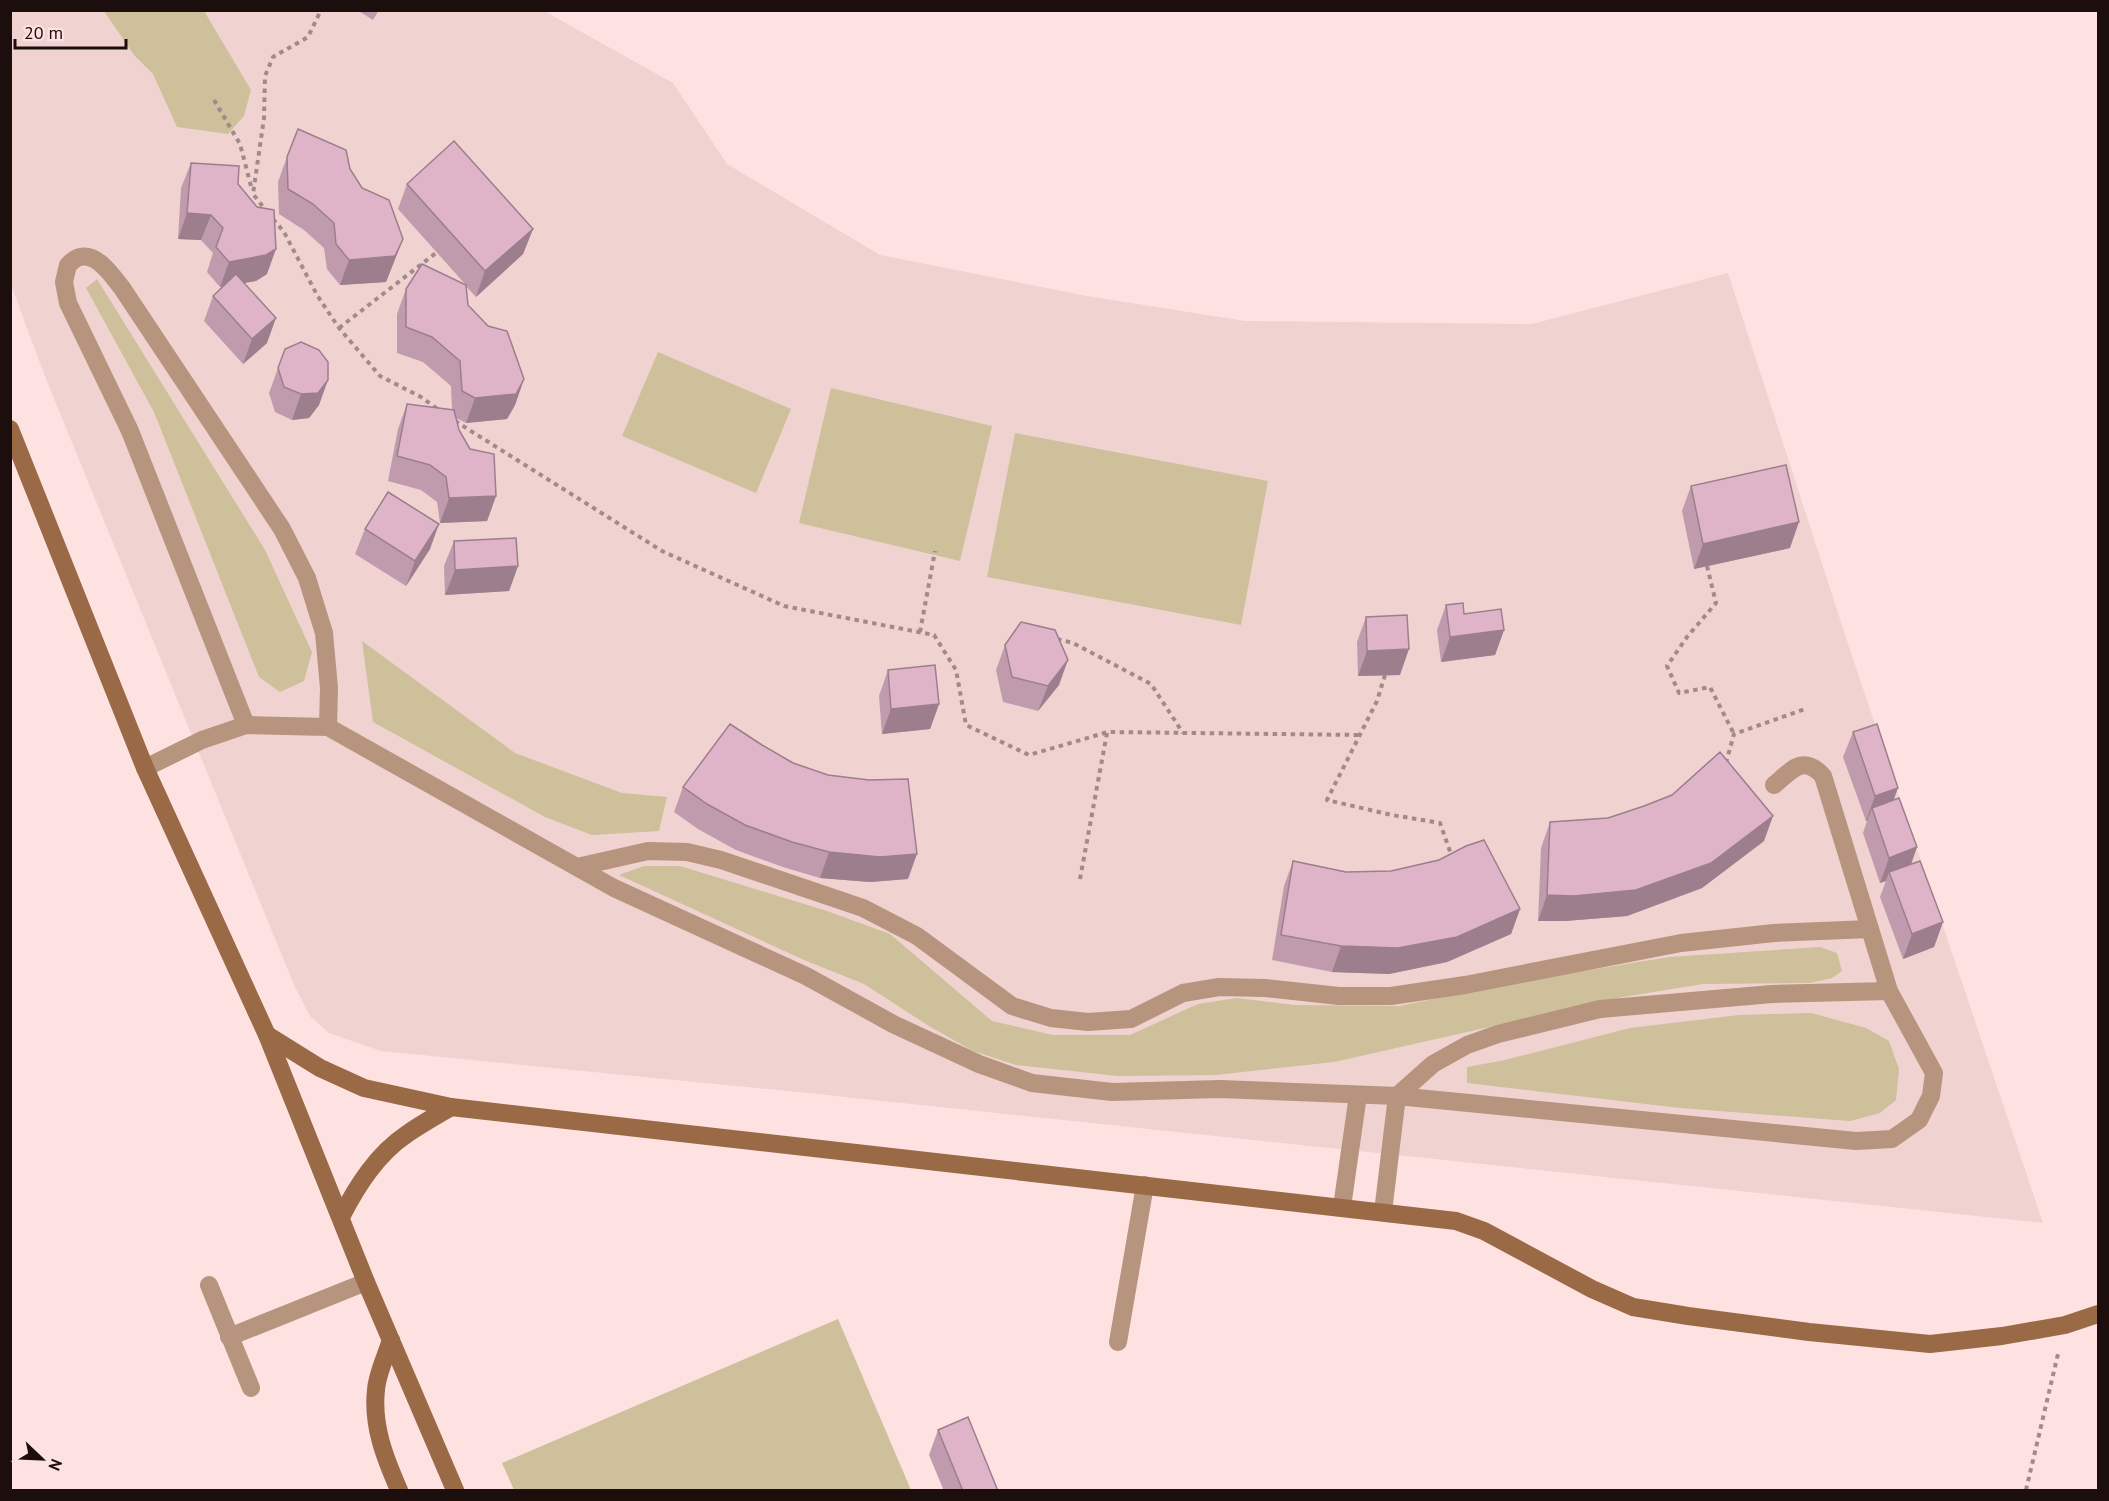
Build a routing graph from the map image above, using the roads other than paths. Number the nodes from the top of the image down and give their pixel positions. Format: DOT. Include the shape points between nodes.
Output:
graph roads {
  1 [pos="10,429"];
  2 [pos="246,725"];
  3 [pos="328,727"];
  4 [pos="145,768"];
  5 [pos="1774,784"];
  6 [pos="577,867"];
  7 [pos="1870,928"];
  8 [pos="1889,991"];
  9 [pos="267,1035"];
  10 [pos="1358,1095"];
  11 [pos="1397,1096"];
  12 [pos="451,1107"];
  13 [pos="1145,1185"];
  14 [pos="1342,1207"];
  15 [pos="1383,1212"];
  16 [pos="341,1217"];
  17 [pos="366,1282"];
  18 [pos="209,1285"];
  19 [pos="2098,1314"];
  20 [pos="229,1337"];
  21 [pos="391,1340"];
  22 [pos="1118,1342"];
  23 [pos="250,1388"];
  24 [pos="399,1491"];
  25 [pos="455,1491"];
  1 -- 4 [label="street"];
  2 -- 3 [label="lane"];
  2 -- 3 [label="lane" via="130,431 68,303 64,282 68,265 80,257 106,268 122,288 287,539 307,578 324,633"];
  2 -- 4 [label="lane" via="202,740"];
  3 -- 6 [label="lane"];
  4 -- 9 [label="street"];
  5 -- 7 [label="lane" via="1799,765 1816,768 1823,776"];
  6 -- 7 [label="lane" via="648,851 687,852 721,860 863,908 917,936 1012,1006 1051,1018 1088,1022 1131,1019 1183,993 1219,987 1391,996 1681,943"];
  6 -- 10 [label="lane" via="614,888 806,976 893,1024 979,1064 1032,1083 1112,1092 1220,1089"];
  7 -- 8 [label="lane"];
  8 -- 11 [label="lane" via="1772,994 1600,1009 1467,1045 1432,1065"];
  8 -- 11 [label="lane" via="1934,1073 1931,1096 1919,1120 1892,1139 1856,1141"];
  9 -- 12 [label="street" via="320,1068 364,1088"];
  9 -- 16 [label="street"];
  10 -- 11 [label="lane"];
  10 -- 14 [label="lane"];
  11 -- 15 [label="lane"];
  12 -- 13 [label="street"];
  12 -- 16 [label="street" via="405,1135 380,1158 358,1185"];
  13 -- 14 [label="street"];
  13 -- 22 [label="lane"];
  14 -- 15 [label="street"];
  15 -- 19 [label="street" via="1456,1221 1484,1231 1633,1307 1809,1332 1930,1344 2002,1336"];
  16 -- 17 [label="street"];
  17 -- 20 [label="lane"];
  17 -- 21 [label="street"];
  18 -- 20 [label="lane"];
  20 -- 23 [label="lane"];
  21 -- 24 [label="street" via="375,1389 376,1426"];
  21 -- 25 [label="street"];
}
